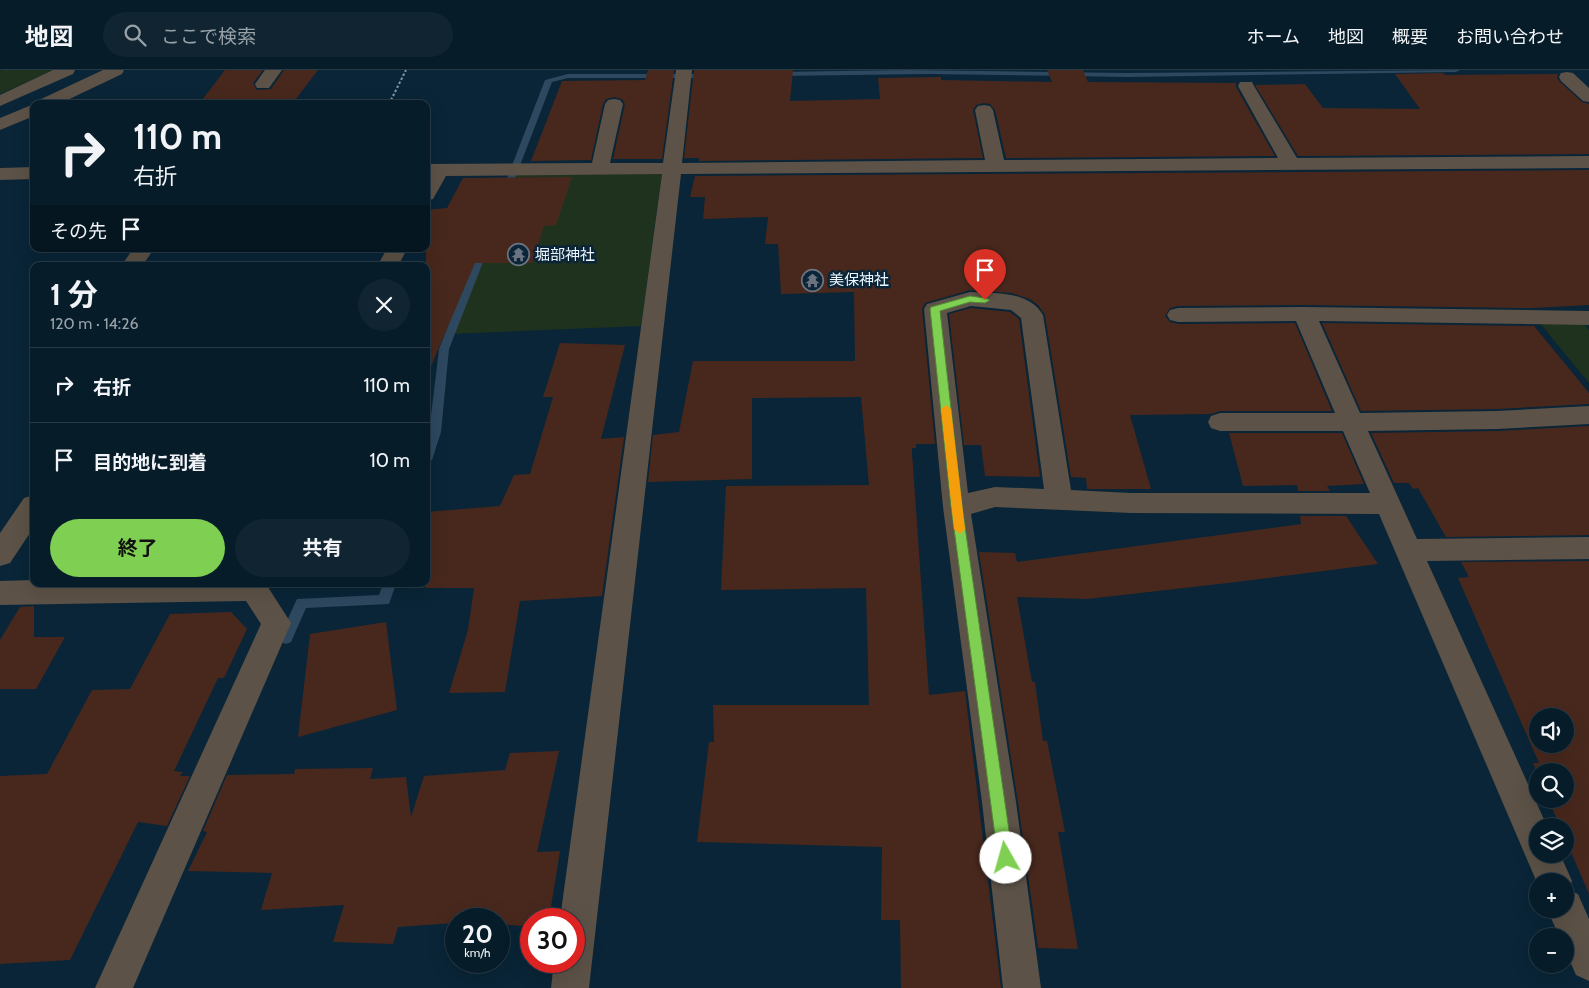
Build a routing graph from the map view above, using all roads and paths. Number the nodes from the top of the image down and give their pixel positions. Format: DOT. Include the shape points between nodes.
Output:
graph roads {
  1 [pos="67,70"];
  2 [pos="116,70"];
  3 [pos="274,70"];
  4 [pos="406,70"];
  5 [pos="684,70"];
  6 [pos="1567,77"];
  7 [pos="263,84"];
  8 [pos="1246,86"];
  9 [pos="1589,97"];
  10 [pos="0,100"];
  11 [pos="53,100"];
  12 [pos="391,100"];
  13 [pos="614,104"];
  14 [pos="984,110"];
  15 [pos="30,111"];
  16 [pos="0,125"];
  17 [pos="1589,162"];
  18 [pos="1291,164"];
  19 [pos="996,166"];
  20 [pos="600,168"];
  21 [pos="672,168"];
  22 [pos="433,170"];
  23 [pos="30,173"];
  24 [pos="0,174"];
  25 [pos="142,252"];
  26 [pos="134,262"];
  27 [pos="1304,314"];
  28 [pos="1178,315"];
  29 [pos="1589,318"];
  30 [pos="1589,415"];
  31 [pos="1220,422"];
  32 [pos="1352,423"];
  33 [pos="1059,500"];
  34 [pos="1388,504"];
  35 [pos="956,506"];
  36 [pos="30,511"];
  37 [pos="1589,548"];
  38 [pos="1408,550"];
  39 [pos="0,555"];
  40 [pos="0,593"];
  41 [pos="1529,825"];
  42 [pos="580,908"];
  43 [pos="1570,918"];
  44 [pos="1588,956"];
  45 [pos="572,973"];
  46 [pos="114,988"];
  47 [pos="570,988"];
  48 [pos="1022,988"];
  1 -- 10 [label="street"];
  2 -- 11 [label="street"];
  3 -- 7 [label="street"];
  4 -- 12 [label="path"];
  5 -- 21 [label="street"];
  6 -- 9 [label="street"];
  8 -- 18 [label="street"];
  13 -- 20 [label="street"];
  14 -- 19 [label="street"];
  15 -- 16 [label="street"];
  17 -- 18 [label="street"];
  18 -- 19 [label="street"];
  19 -- 21 [label="street"];
  20 -- 21 [label="street"];
  20 -- 22 [label="street"];
  21 -- 42 [label="street"];
  23 -- 24 [label="street"];
  25 -- 26 [label="street"];
  27 -- 28 [label="street"];
  27 -- 29 [label="street"];
  27 -- 32 [label="street"];
  30 -- 32 [label="street"];
  31 -- 32 [label="street"];
  32 -- 34 [label="street"];
  33 -- 34 [label="street" via="1131,504"];
  33 -- 35 [label="street" via="995,497"];
  33 -- 35 [label="street" via="1032,315 1017,303 970,299 935,309"];
  34 -- 38 [label="street"];
  35 -- 48 [label="street"];
  36 -- 39 [label="street"];
  37 -- 38 [label="street"];
  38 -- 41 [label="street"];
  40 -- 46 [label="street" via="254,589 276,623"];
  43 -- 44 [label="street"];
  45 -- 47 [label="street"];
}
